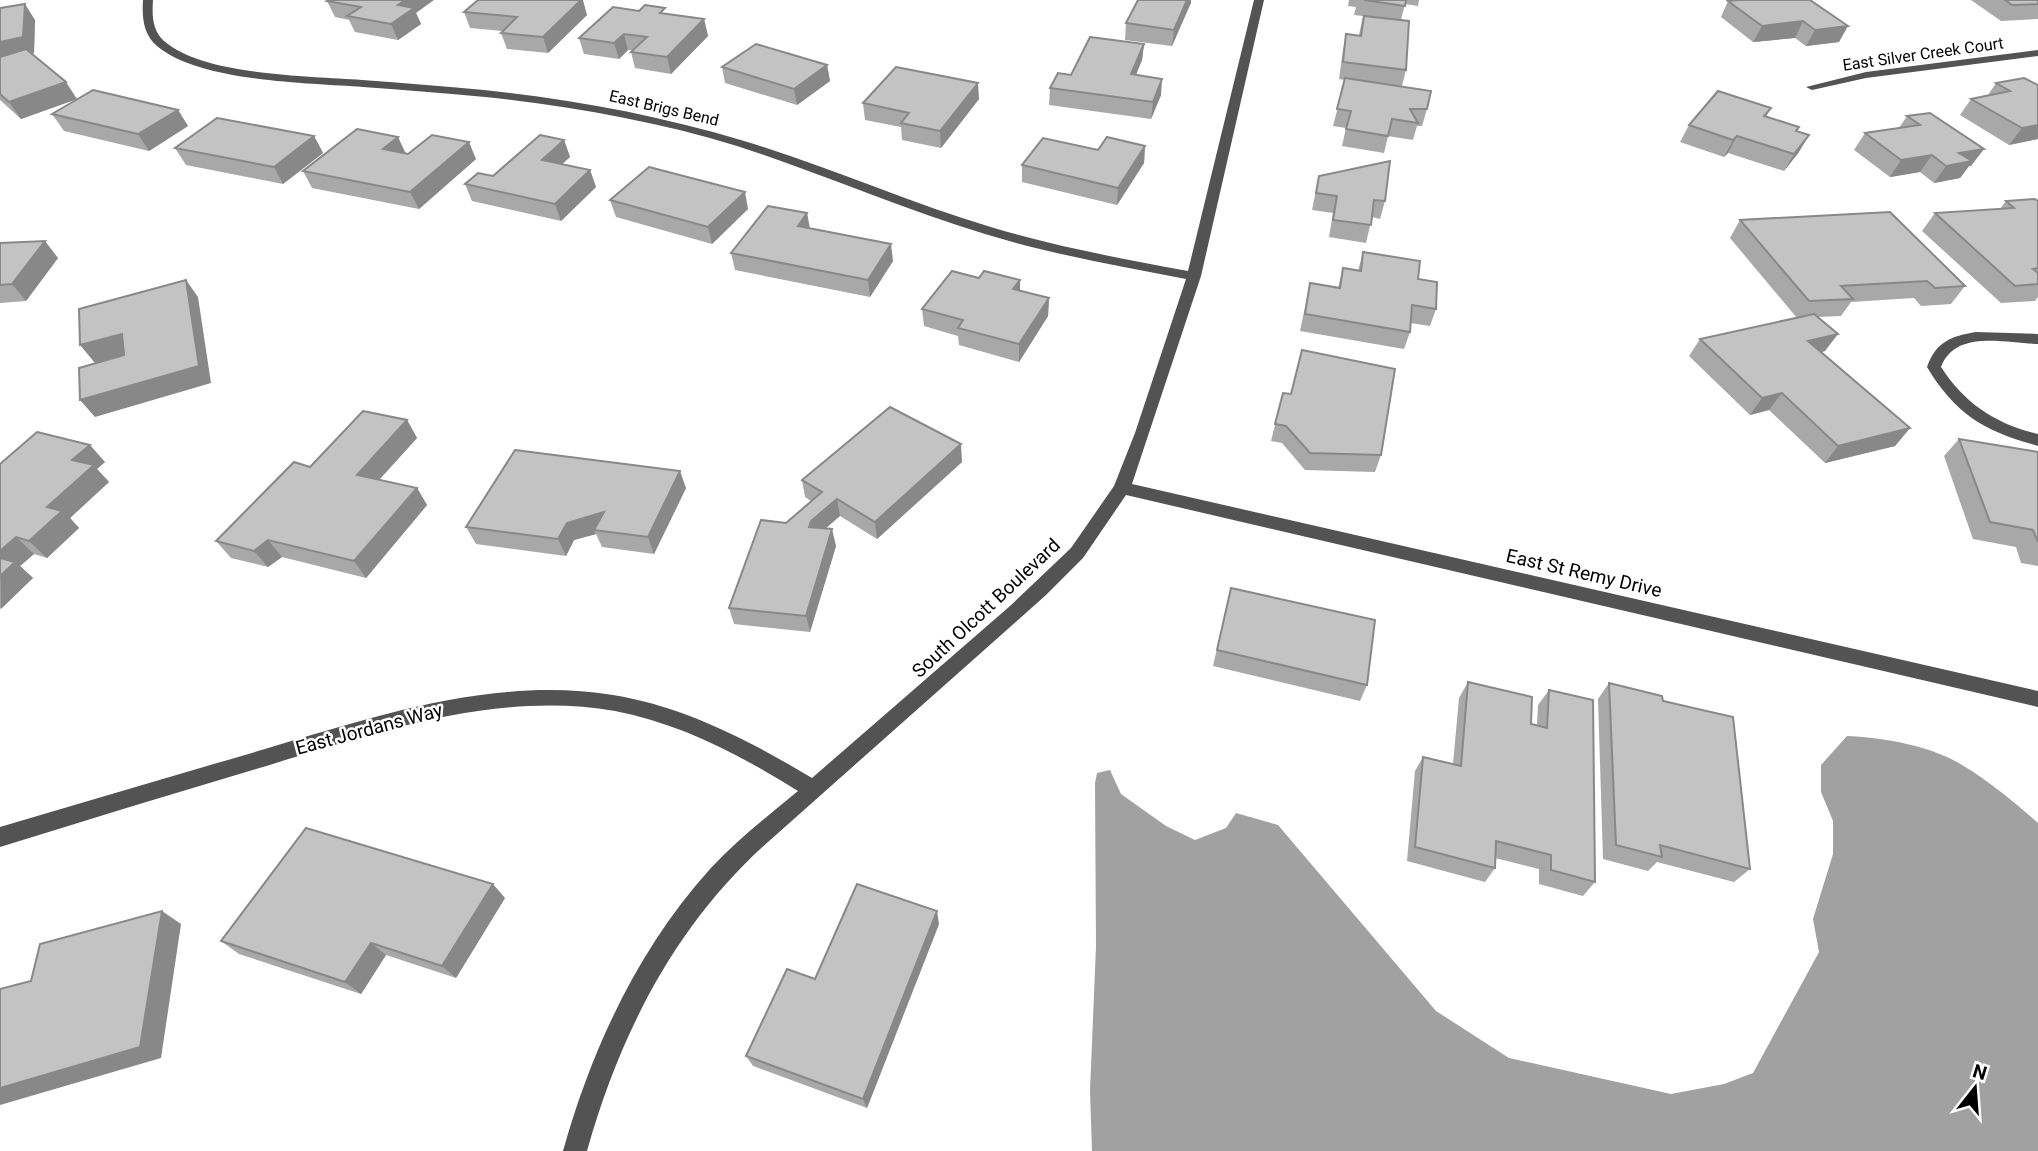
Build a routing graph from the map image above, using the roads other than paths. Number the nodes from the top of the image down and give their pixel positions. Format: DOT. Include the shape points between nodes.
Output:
graph roads {
  1 [pos="148,0"];
  2 [pos="1259,0"];
  3 [pos="2038,54"];
  4 [pos="1812,87"];
  5 [pos="1194,276"];
  6 [pos="2038,339"];
  7 [pos="2038,440"];
  8 [pos="1122,488"];
  9 [pos="2038,699"];
  10 [pos="814,790"];
  11 [pos="0,837"];
  12 [pos="575,1151"];
  1 -- 5 [label="street, East Brigs Bend" via="152,34 169,48 221,68 264,76 523,97 641,118 760,149 1027,242"];
  2 -- 5 [label="street, South Olcott Boulevard"];
  3 -- 4 [label="street, East Silver Creek Court" via="1866,75"];
  5 -- 8 [label="street, South Olcott Boulevard"];
  6 -- 7 [label="street" via="1958,340 1942,346 1934,367 1969,412"];
  8 -- 9 [label="street, East St Remy Drive"];
  8 -- 10 [label="street, South Olcott Boulevard" via="1077,553 1040,590"];
  10 -- 11 [label="street, East Jordans Way" via="731,743 663,714 602,701 547,697 497,700 410,715"];
  10 -- 12 [label="street, South Olcott Boulevard" via="747,847 685,916 646,976 610,1045"];
}
